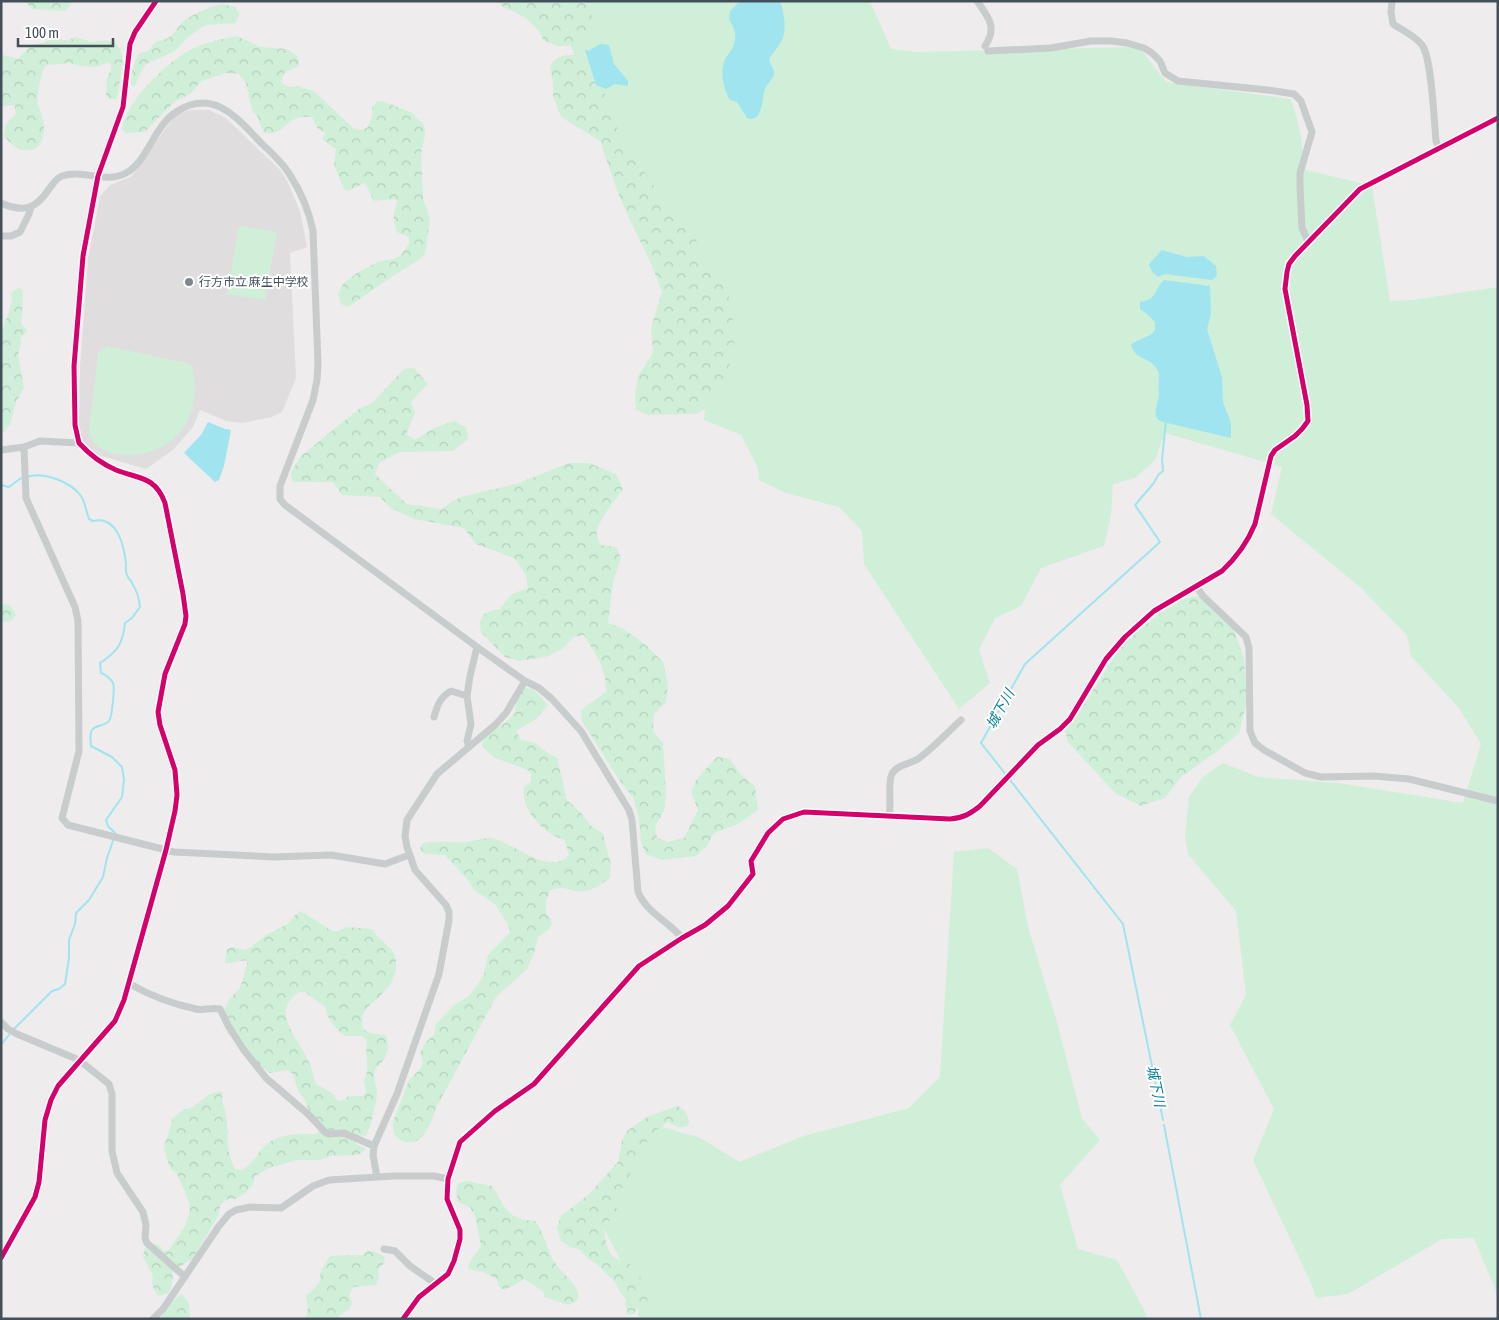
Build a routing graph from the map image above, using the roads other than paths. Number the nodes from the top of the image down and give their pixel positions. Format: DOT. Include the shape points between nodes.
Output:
graph roads {
  1 [pos="156,1"];
  2 [pos="977,1"];
  3 [pos="1392,1"];
  4 [pos="1498,118"];
  5 [pos="1439,148"];
  6 [pos="98,176"];
  7 [pos="1,203"];
  8 [pos="31,207"];
  9 [pos="1,236"];
  10 [pos="1308,241"];
  11 [pos="79,443"];
  12 [pos="24,447"];
  13 [pos="1,450"];
  14 [pos="1196,586"];
  15 [pos="478,647"];
  16 [pos="525,681"];
  17 [pos="467,696"];
  18 [pos="434,717"];
  19 [pos="961,720"];
  20 [pos="469,747"];
  21 [pos="1498,801"];
  22 [pos="889,816"];
  23 [pos="166,850"];
  24 [pos="409,855"];
  25 [pos="682,938"];
  26 [pos="130,984"];
  27 [pos="1,1022"];
  28 [pos="79,1060"];
  29 [pos="374,1146"];
  30 [pos="378,1176"];
  31 [pos="448,1179"];
  32 [pos="384,1249"];
  33 [pos="1,1258"];
  34 [pos="186,1276"];
  35 [pos="436,1284"];
  36 [pos="153,1319"];
  37 [pos="403,1319"];
  1 -- 6 [label="street" via="130,44 123,107"];
  2 -- 10 [label="street" via="992,28 986,49 1051,48 1090,41 1127,43 1152,53 1165,73 1178,81 1294,94 1301,101 1312,132 1300,173 1302,228"];
  3 -- 5 [label="street" via="1393,24 1421,43 1424,49"];
  4 -- 5 [label="street"];
  5 -- 10 [label="street" via="1360,188"];
  6 -- 8 [label="street" via="59,177 42,200"];
  6 -- 11 [label="street" via="79,292 74,366"];
  6 -- 15 [label="street" via="117,176 130,171 174,113 202,103 234,114 285,167 308,210 313,231 318,364 310,410 280,486 280,499"];
  7 -- 8 [label="street" via="19,208"];
  8 -- 9 [label="street" via="20,232"];
  10 -- 14 [label="street" via="1289,264 1285,280 1308,421 1271,456 1252,532 1222,571"];
  11 -- 12 [label="street" via="40,441"];
  11 -- 23 [label="street" via="114,469 140,477 157,487 168,516 186,616 159,700 160,725 173,759 177,783 175,811"];
  12 -- 13 [label="street"];
  12 -- 23 [label="street" via="26,498 75,607 78,621 79,751 62,818 68,825"];
  14 -- 21 [label="street" via="1246,637 1249,648 1250,731 1264,750 1305,773 1321,777 1409,779"];
  14 -- 22 [label="street" via="1154,612 1124,637 1106,659 1070,719 1038,745 971,813 950,819"];
  15 -- 16 [label="street"];
  15 -- 17 [label="street"];
  16 -- 20 [label="street" via="506,713"];
  16 -- 25 [label="street" via="552,699 580,731 625,800 632,820 638,892 648,908"];
  17 -- 18 [label="street" via="451,691 437,706"];
  17 -- 20 [label="street" via="471,724 467,741"];
  19 -- 22 [label="street" via="917,759 892,773"];
  20 -- 24 [label="street" via="436,774 407,820 405,836"];
  22 -- 25 [label="street" via="804,812 784,819 768,833 751,861 753,874 728,906"];
  23 -- 24 [label="street" via="274,857 331,855 385,864"];
  23 -- 26 [label="street"];
  24 -- 29 [label="street" via="415,870 446,905 449,920 439,974 397,1094"];
  25 -- 31 [label="street" via="639,966 534,1084 466,1136 456,1149"];
  26 -- 28 [label="street" via="115,1021"];
  26 -- 29 [label="street" via="153,997 199,1010 220,1009 243,1049 266,1078 325,1132 344,1133"];
  27 -- 28 [label="street" via="17,1034"];
  28 -- 33 [label="street" via="51,1100 45,1120 40,1182"];
  28 -- 34 [label="street" via="109,1084 112,1094 112,1151 117,1174 142,1212 145,1238"];
  29 -- 30 [label="street"];
  30 -- 31 [label="street"];
  30 -- 34 [label="street" via="321,1182 281,1208 236,1210 219,1226"];
  31 -- 35 [label="street" via="447,1199 459,1224 460,1239 448,1274"];
  32 -- 35 [label="street" via="395,1251"];
  34 -- 36 [label="street"];
  35 -- 37 [label="street" via="419,1297"];
}
